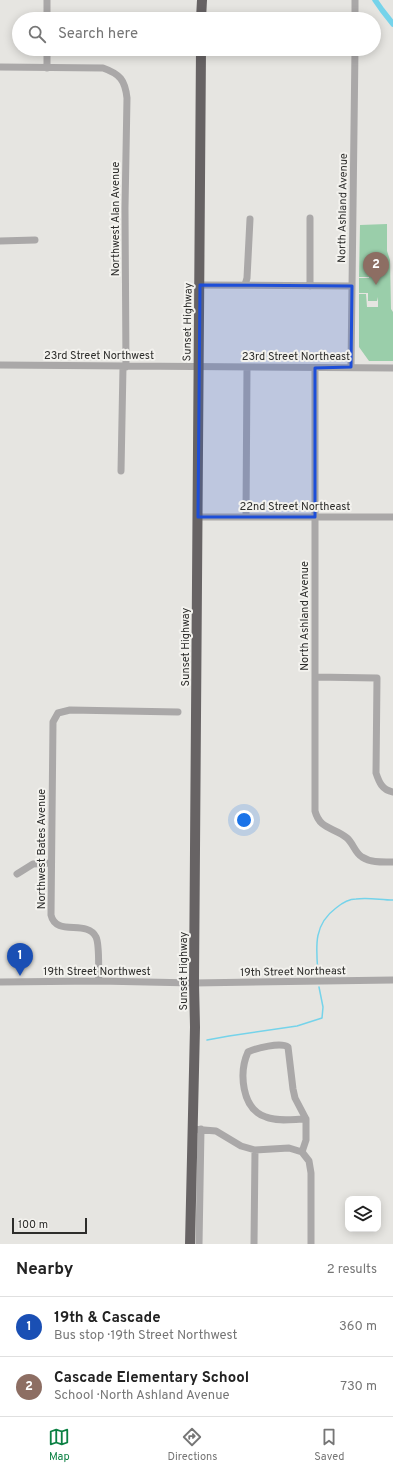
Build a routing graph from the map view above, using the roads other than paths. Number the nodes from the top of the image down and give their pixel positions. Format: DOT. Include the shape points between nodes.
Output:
graph roads {
  1 [pos="47,0"];
  2 [pos="202,0"];
  3 [pos="354,0"];
  4 [pos="47,12"];
  5 [pos="201,12"];
  6 [pos="354,12"];
  7 [pos="47,56"];
  8 [pos="201,56"];
  9 [pos="354,56"];
  10 [pos="0,67"];
  11 [pos="46,68"];
  12 [pos="310,218"];
  13 [pos="250,219"];
  14 [pos="35,240"];
  15 [pos="0,241"];
  16 [pos="200,284"];
  17 [pos="245,285"];
  18 [pos="310,286"];
  19 [pos="352,286"];
  20 [pos="0,365"];
  21 [pos="124,367"];
  22 [pos="198,367"];
  23 [pos="247,367"];
  24 [pos="351,367"];
  25 [pos="315,368"];
  26 [pos="393,368"];
  27 [pos="121,471"];
  28 [pos="198,517"];
  29 [pos="246,517"];
  30 [pos="315,517"];
  31 [pos="393,517"];
  32 [pos="315,677"];
  33 [pos="178,712"];
  34 [pos="393,792"];
  35 [pos="393,862"];
  36 [pos="51,863"];
  37 [pos="17,874"];
  38 [pos="393,980"];
  39 [pos="0,982"];
  40 [pos="99,982"];
  41 [pos="194,983"];
  42 [pos="306,1119"];
  43 [pos="197,1129"];
  44 [pos="255,1150"];
  45 [pos="302,1152"];
  46 [pos="190,1244"];
  47 [pos="199,1244"];
  48 [pos="254,1244"];
  49 [pos="311,1244"];
  1 -- 4 [label="street"];
  2 -- 5 [label="highway"];
  3 -- 6 [label="street"];
  7 -- 11 [label="street"];
  8 -- 16 [label="highway, Sunset Highway"];
  9 -- 19 [label="street, North Ashland Avenue"];
  10 -- 11 [label="street"];
  11 -- 21 [label="street, Northwest Alan Avenue" via="103,68 118,74 124,84"];
  12 -- 18 [label="street"];
  13 -- 17 [label="street"];
  14 -- 15 [label="street"];
  16 -- 17 [label="street"];
  16 -- 22 [label="highway, Sunset Highway"];
  17 -- 18 [label="street"];
  18 -- 19 [label="street"];
  19 -- 24 [label="street, North Ashland Avenue"];
  20 -- 21 [label="street, 23rd Street Northwest"];
  21 -- 22 [label="street, 23rd Street Northwest"];
  21 -- 27 [label="street, Northwest Alan Avenue"];
  22 -- 23 [label="street, 23rd Street Northeast"];
  22 -- 28 [label="highway, Sunset Highway"];
  23 -- 25 [label="street, 23rd Street Northeast"];
  23 -- 29 [label="street"];
  24 -- 25 [label="street, 23rd Street Northeast"];
  24 -- 26 [label="street, 23rd Street Northeast"];
  25 -- 30 [label="street, North Ashland Avenue"];
  28 -- 29 [label="street, 22nd Street Northeast"];
  28 -- 41 [label="highway, Sunset Highway"];
  29 -- 30 [label="street, 22nd Street Northeast"];
  30 -- 31 [label="street, 22nd Street Northeast"];
  30 -- 32 [label="street, North Ashland Avenue"];
  32 -- 34 [label="street" via="377,678 376,773 380,784"];
  32 -- 35 [label="street, North Ashland Avenue" via="317,817 321,823 346,837 358,854 368,860"];
  33 -- 36 [label="street, Northwest Bates Avenue" via="65,711 55,716 52,733"];
  36 -- 37 [label="street" via="33,864"];
  36 -- 40 [label="street, Northwest Bates Avenue" via="52,919 63,927 86,929 95,935"];
  38 -- 41 [label="street, 19th Street Northeast"];
  39 -- 40 [label="street, 19th Street Northwest"];
  40 -- 41 [label="street, 19th Street Northwest"];
  41 -- 43 [label="highway, Sunset Highway"];
  42 -- 42 [label="street" via="293,1089 288,1048 276,1044 248,1052 243,1080 247,1098 253,1108 263,1116 278,1120"];
  42 -- 45 [label="street" via="306,1140"];
  43 -- 44 [label="street" via="216,1130 241,1146"];
  43 -- 46 [label="highway, Sunset Highway"];
  43 -- 47 [label="street, Sunset Highway"];
  44 -- 45 [label="street" via="289,1148"];
  44 -- 48 [label="street"];
  45 -- 49 [label="street" via="309,1161 312,1173"];
}
